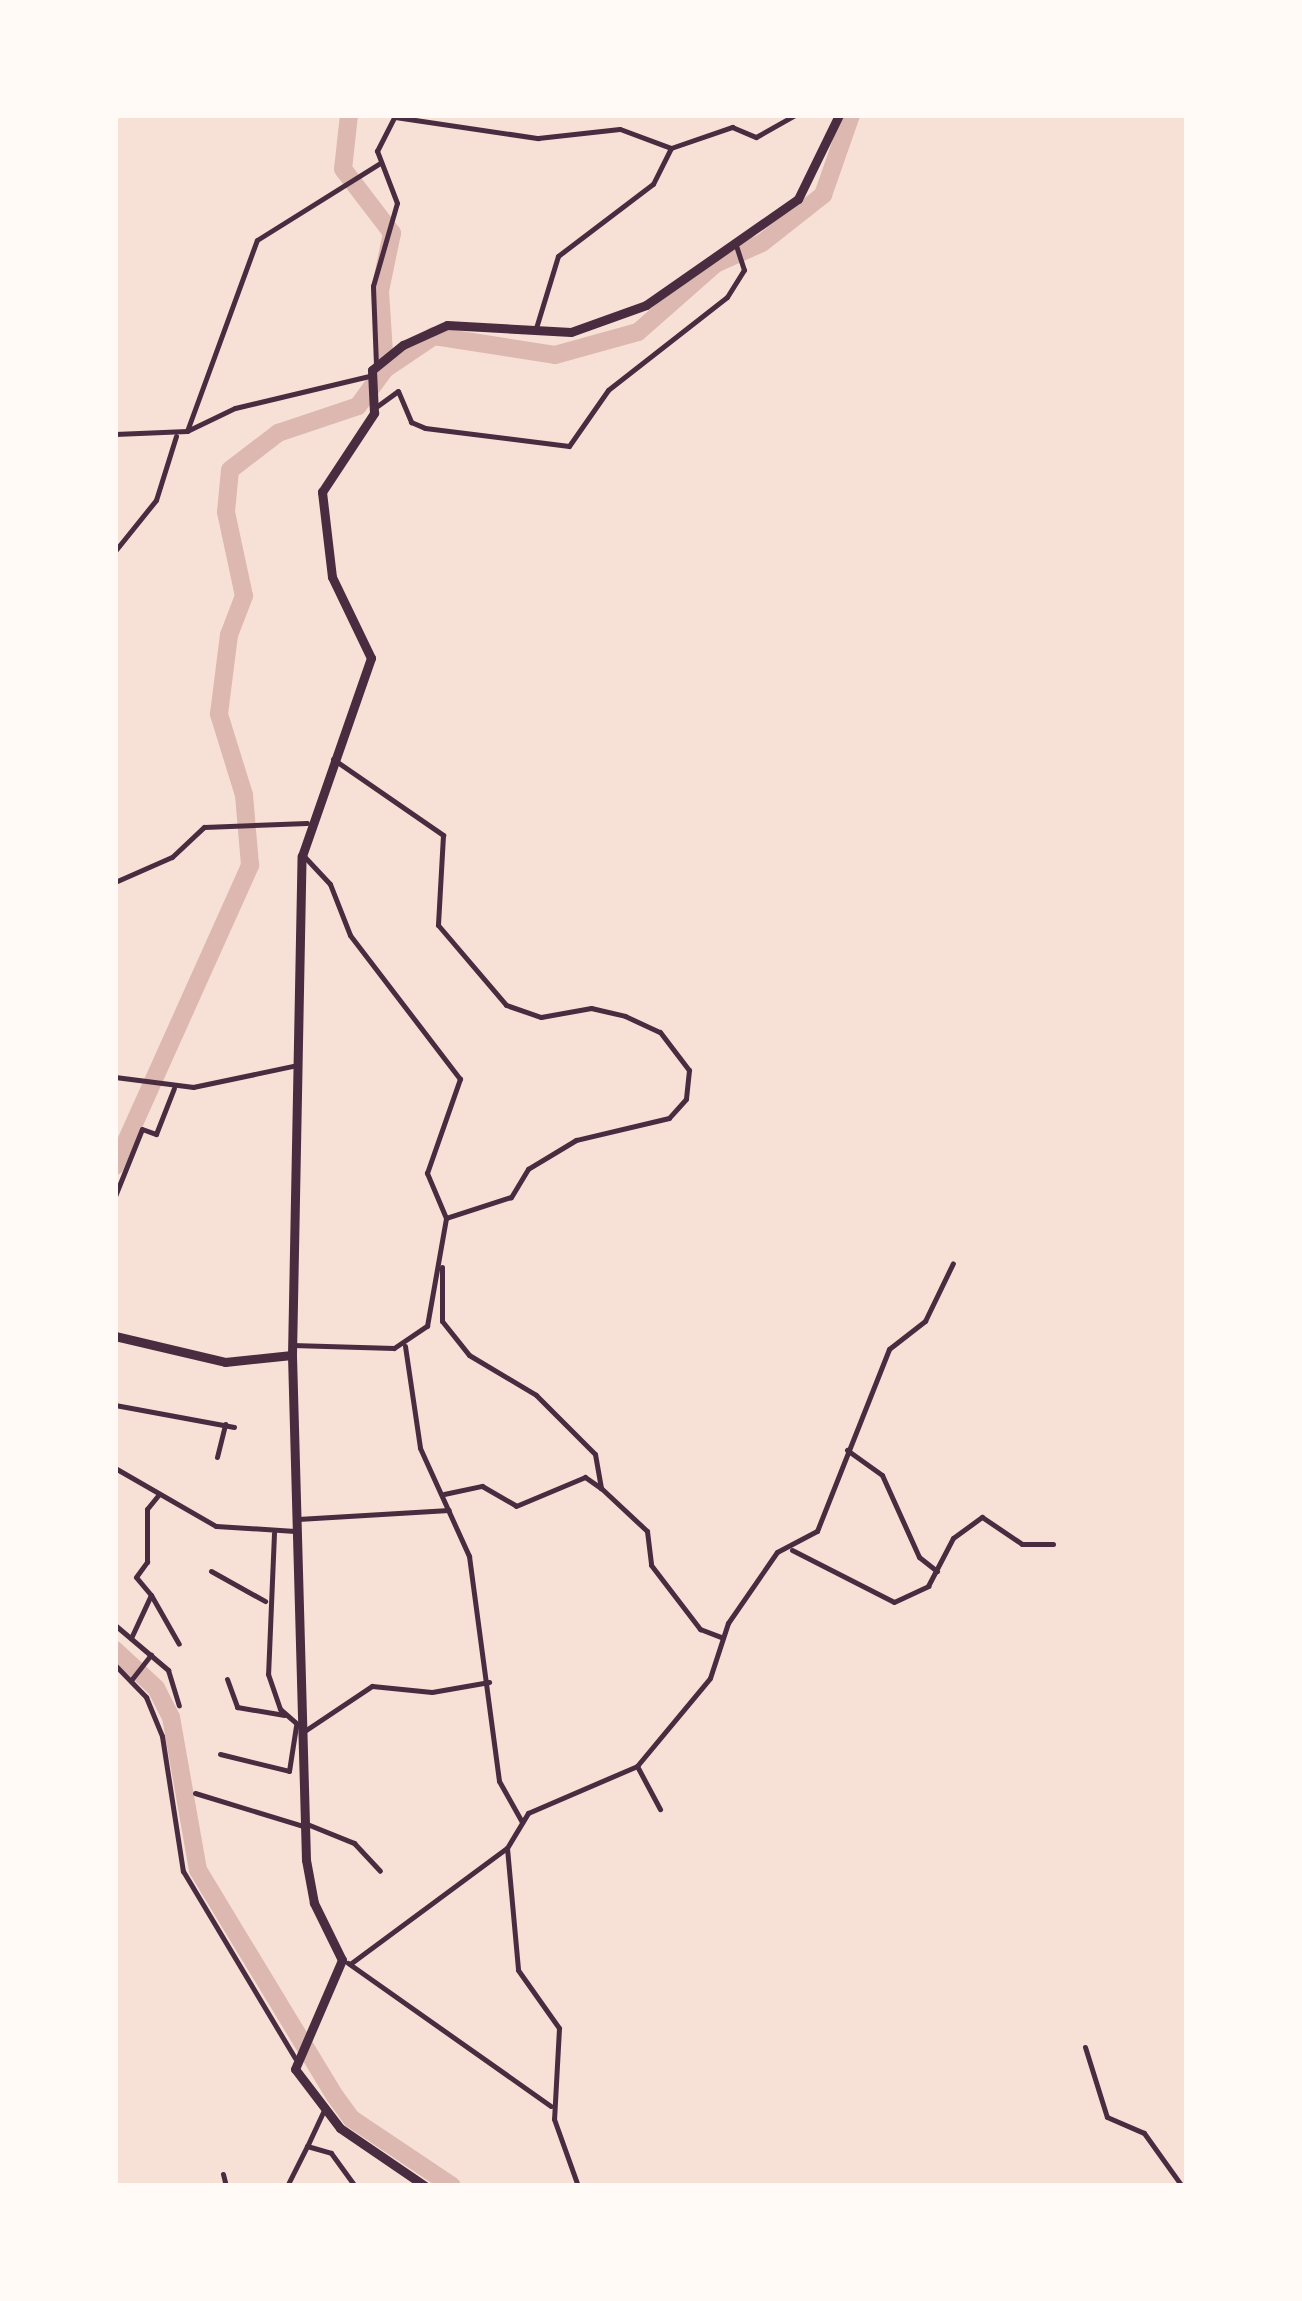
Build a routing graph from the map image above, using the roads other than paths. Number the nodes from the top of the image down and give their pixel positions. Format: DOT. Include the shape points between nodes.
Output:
graph roads {
  1 [pos="795,115"];
  2 [pos="839,115"];
  3 [pos="395,116"];
  4 [pos="671,148"];
  5 [pos="380,163"];
  6 [pos="734,240"];
  7 [pos="534,334"];
  8 [pos="382,361"];
  9 [pos="369,381"];
  10 [pos="376,404"];
  11 [pos="188,431"];
  12 [pos="115,434"];
  13 [pos="176,436"];
  14 [pos="115,551"];
  15 [pos="332,758"];
  16 [pos="307,822"];
  17 [pos="302,856"];
  18 [pos="115,882"];
  19 [pos="297,1065"];
  20 [pos="115,1077"];
  21 [pos="174,1088"];
  22 [pos="115,1196"];
  23 [pos="446,1218"];
  24 [pos="441,1262"];
  25 [pos="953,1263"];
  26 [pos="115,1336"];
  27 [pos="404,1345"];
  28 [pos="292,1350"];
  29 [pos="115,1405"];
  30 [pos="225,1424"];
  31 [pos="234,1426"];
  32 [pos="848,1450"];
  33 [pos="217,1458"];
  34 [pos="115,1468"];
  35 [pos="601,1488"];
  36 [pos="160,1494"];
  37 [pos="444,1494"];
  38 [pos="449,1510"];
  39 [pos="298,1525"];
  40 [pos="274,1533"];
  41 [pos="1052,1544"];
  42 [pos="792,1549"];
  43 [pos="211,1571"];
  44 [pos="938,1572"];
  45 [pos="151,1595"];
  46 [pos="266,1601"];
  47 [pos="115,1625"];
  48 [pos="721,1637"];
  49 [pos="131,1638"];
  50 [pos="179,1644"];
  51 [pos="149,1657"];
  52 [pos="115,1665"];
  53 [pos="133,1678"];
  54 [pos="227,1679"];
  55 [pos="490,1682"];
  56 [pos="179,1705"];
  57 [pos="284,1715"];
  58 [pos="301,1728"];
  59 [pos="220,1754"];
  60 [pos="637,1766"];
  61 [pos="195,1794"];
  62 [pos="660,1809"];
  63 [pos="522,1822"];
  64 [pos="306,1826"];
  65 [pos="507,1848"];
  66 [pos="380,1872"];
  67 [pos="346,1962"];
  68 [pos="1085,2047"];
  69 [pos="296,2055"];
  70 [pos="553,2109"];
  71 [pos="324,2110"];
  72 [pos="308,2146"];
  73 [pos="223,2174"];
  74 [pos="226,2186"];
  75 [pos="287,2186"];
  76 [pos="355,2186"];
  77 [pos="425,2186"];
  78 [pos="578,2186"];
  79 [pos="1182,2186"];
  1 -- 4 [label="street" via="756,137 732,127"];
  2 -- 6 [label="main road" via="810,186"];
  3 -- 4 [label="street" via="538,138 620,129"];
  3 -- 5 [label="street"];
  4 -- 7 [label="street" via="653,184 558,256"];
  5 -- 8 [label="street" via="398,203 373,286"];
  5 -- 11 [label="street" via="258,240"];
  6 -- 7 [label="main road" via="646,304 592,327"];
  6 -- 10 [label="street" via="744,270 727,296 608,390 569,446 425,428 410,422 398,391"];
  7 -- 8 [label="main road" via="447,325"];
  8 -- 9 [label="main road"];
  9 -- 10 [label="main road"];
  9 -- 11 [label="street" via="235,408"];
  10 -- 15 [label="main road" via="322,492 332,577 371,658"];
  11 -- 13 [label="street"];
  12 -- 13 [label="street"];
  13 -- 14 [label="street" via="156,500"];
  15 -- 16 [label="main road"];
  15 -- 23 [label="street" via="443,835 438,924 506,1005 530,1016 591,1008 625,1016 660,1032 689,1070 686,1099 669,1118 576,1140 534,1163 511,1197"];
  16 -- 17 [label="main road"];
  16 -- 18 [label="street" via="204,827 172,856"];
  17 -- 19 [label="main road"];
  17 -- 23 [label="street" via="460,1079 427,1173"];
  19 -- 21 [label="street"];
  19 -- 28 [label="main road"];
  20 -- 21 [label="street"];
  21 -- 22 [label="street" via="156,1134 142,1129"];
  23 -- 24 [label="street"];
  24 -- 27 [label="street" via="427,1326"];
  24 -- 35 [label="street" via="442,1321 470,1355 536,1395 595,1454"];
  25 -- 32 [label="street" via="924,1321 891,1345"];
  26 -- 28 [label="main road" via="224,1362"];
  27 -- 28 [label="street"];
  27 -- 37 [label="street" via="420,1448"];
  28 -- 39 [label="main road"];
  29 -- 30 [label="street"];
  30 -- 31 [label="street"];
  30 -- 33 [label="street"];
  32 -- 42 [label="street" via="817,1530"];
  32 -- 44 [label="street" via="882,1475 919,1556"];
  34 -- 36 [label="street"];
  35 -- 37 [label="street" via="585,1477 516,1506 482,1486"];
  35 -- 48 [label="street" via="647,1531 648,1560 696,1623"];
  36 -- 40 [label="street" via="216,1526"];
  36 -- 45 [label="street" via="147,1510 147,1562 136,1577"];
  37 -- 38 [label="street"];
  38 -- 39 [label="street"];
  38 -- 55 [label="street" via="469,1556"];
  39 -- 40 [label="street"];
  39 -- 58 [label="main road"];
  40 -- 46 [label="street"];
  41 -- 44 [label="street" via="1022,1544 982,1518 953,1538"];
  42 -- 44 [label="street" via="888,1602 928,1586"];
  42 -- 48 [label="street" via="777,1552"];
  43 -- 46 [label="street"];
  45 -- 49 [label="street"];
  45 -- 50 [label="street"];
  46 -- 57 [label="street" via="268,1674"];
  47 -- 49 [label="street"];
  48 -- 60 [label="street" via="710,1678"];
  49 -- 51 [label="street"];
  51 -- 53 [label="street"];
  51 -- 56 [label="street" via="168,1670"];
  52 -- 53 [label="street"];
  53 -- 69 [label="street" via="162,1736 183,1871"];
  54 -- 57 [label="street" via="237,1707"];
  55 -- 58 [label="street" via="432,1692 372,1686"];
  55 -- 63 [label="street" via="499,1780"];
  57 -- 58 [label="street"];
  58 -- 59 [label="street" via="289,1772"];
  58 -- 64 [label="main road"];
  60 -- 62 [label="street"];
  60 -- 63 [label="street"];
  61 -- 64 [label="street"];
  63 -- 65 [label="street"];
  64 -- 66 [label="street" via="354,1844"];
  64 -- 67 [label="main road" via="307,1882"];
  65 -- 67 [label="street"];
  65 -- 70 [label="street" via="518,1970 558,2028"];
  67 -- 69 [label="main road"];
  67 -- 70 [label="street"];
  68 -- 79 [label="street" via="1107,2117 1144,2133"];
  69 -- 71 [label="main road"];
  70 -- 78 [label="street" via="563,2163"];
  71 -- 72 [label="street"];
  71 -- 77 [label="main road"];
  72 -- 75 [label="street"];
  72 -- 76 [label="street" via="331,2152"];
  73 -- 74 [label="street"];
}
